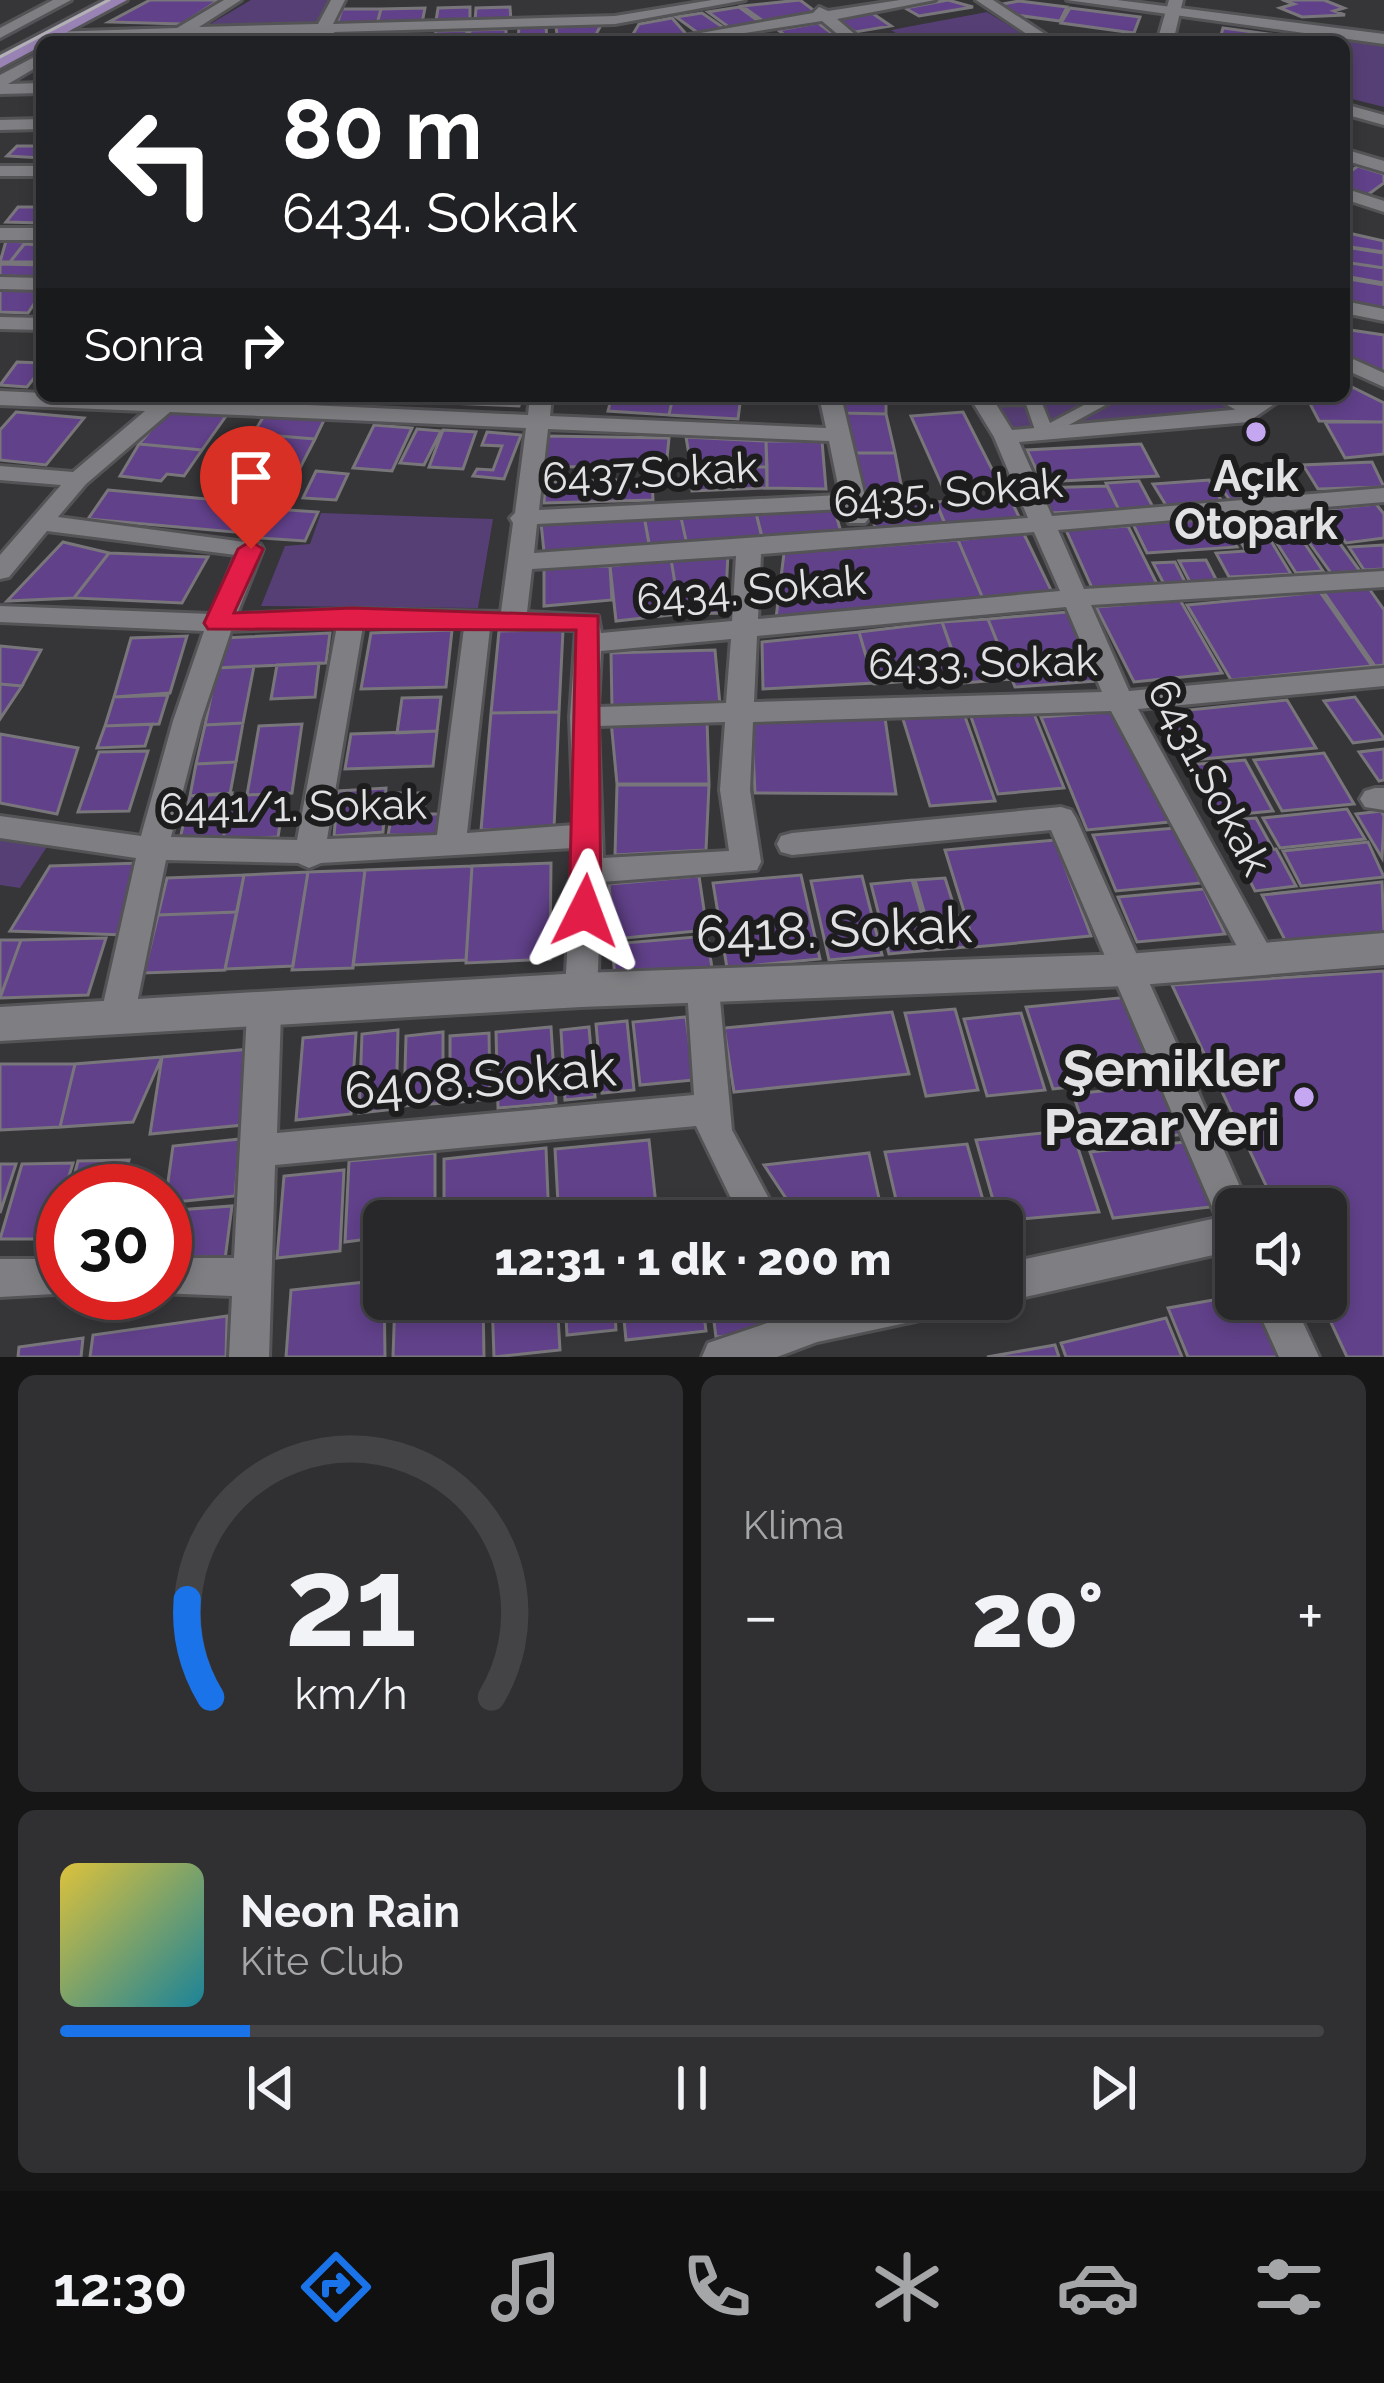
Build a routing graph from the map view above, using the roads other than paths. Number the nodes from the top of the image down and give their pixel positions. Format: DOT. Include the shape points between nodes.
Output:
graph roads {
  1 [pos="64,0"];
  2 [pos="90,0"];
  3 [pos="118,0"];
  4 [pos="234,0"];
  5 [pos="338,0"];
  6 [pos="628,0"];
  7 [pos="738,0"];
  8 [pos="807,0"];
  9 [pos="928,0"];
  10 [pos="982,0"];
  11 [pos="1076,0"];
  12 [pos="1096,1"];
  13 [pos="1173,5"];
  14 [pos="825,16"];
  15 [pos="615,20"];
  16 [pos="0,34"];
  17 [pos="424,34"];
  18 [pos="49,36"];
  19 [pos="175,36"];
  20 [pos="330,36"];
  21 [pos="603,36"];
  22 [pos="697,36"];
  23 [pos="849,36"];
  24 [pos="1039,36"];
  25 [pos="1166,36"];
  26 [pos="1384,39"];
  27 [pos="36,43"];
  28 [pos="0,46"];
  29 [pos="0,62"];
  30 [pos="36,62"];
  31 [pos="0,85"];
  32 [pos="36,88"];
  33 [pos="1350,111"];
  34 [pos="1384,120"];
  35 [pos="36,124"];
  36 [pos="0,125"];
  37 [pos="1350,156"];
  38 [pos="1384,167"];
  39 [pos="0,171"];
  40 [pos="36,171"];
  41 [pos="1350,196"];
  42 [pos="1384,207"];
  43 [pos="0,233"];
  44 [pos="36,234"];
  45 [pos="0,283"];
  46 [pos="36,284"];
  47 [pos="1350,308"];
  48 [pos="1384,315"];
  49 [pos="0,323"];
  50 [pos="36,324"];
  51 [pos="1350,364"];
  52 [pos="1384,381"];
  53 [pos="36,394"];
  54 [pos="0,398"];
  55 [pos="168,402"];
  56 [pos="186,402"];
  57 [pos="540,402"];
  58 [pos="832,402"];
  59 [pos="983,402"];
  60 [pos="1033,402"];
  61 [pos="1103,402"];
  62 [pos="1232,402"];
  63 [pos="1266,402"];
  64 [pos="1252,412"];
  65 [pos="537,423"];
  66 [pos="1045,433"];
  67 [pos="840,435"];
  68 [pos="1004,437"];
  69 [pos="0,473"];
  70 [pos="78,478"];
  71 [pos="1384,495"];
  72 [pos="854,501"];
  73 [pos="522,518"];
  74 [pos="44,523"];
  75 [pos="1040,524"];
  76 [pos="862,540"];
  77 [pos="749,546"];
  78 [pos="519,562"];
  79 [pos="0,572"];
  80 [pos="1384,579"];
  81 [pos="1075,598"];
  82 [pos="0,614"];
  83 [pos="352,617"];
  84 [pos="513,622"];
  85 [pos="217,623"];
  86 [pos="478,623"];
  87 [pos="744,630"];
  88 [pos="590,643"];
  89 [pos="1384,677"];
  90 [pos="1120,700"];
  91 [pos="740,710"];
  92 [pos="584,717"];
  93 [pos="0,827"];
  94 [pos="589,835"];
  95 [pos="791,844"];
  96 [pos="451,845"];
  97 [pos="151,852"];
  98 [pos="309,856"];
  99 [pos="587,872"];
  100 [pos="1384,949"];
  101 [pos="1259,958"];
  102 [pos="1127,970"];
  103 [pos="704,989"];
  104 [pos="580,990"];
  105 [pos="264,1013"];
  106 [pos="117,1018"];
  107 [pos="0,1024"];
  108 [pos="713,1109"];
  109 [pos="256,1150"];
  110 [pos="1222,1188"];
  111 [pos="751,1200"];
  112 [pos="1215,1237"];
  113 [pos="192,1277"];
  114 [pos="249,1277"];
  115 [pos="0,1278"];
  116 [pos="36,1278"];
  117 [pos="1023,1278"];
  118 [pos="794,1320"];
  119 [pos="1281,1320"];
  120 [pos="249,1357"];
  121 [pos="722,1357"];
  122 [pos="1298,1357"];
  1 -- 16 [label="street"];
  2 -- 28 [label="main road"];
  3 -- 18 [label="main road"];
  4 -- 19 [label="street"];
  5 -- 20 [label="street" via="326,25"];
  6 -- 15 [label="street"];
  7 -- 15 [label="street"];
  8 -- 14 [label="street"];
  9 -- 14 [label="street"];
  10 -- 24 [label="street"];
  11 -- 12 [label="street"];
  12 -- 13 [label="street"];
  13 -- 25 [label="street"];
  13 -- 26 [label="street"];
  14 -- 22 [label="street"];
  14 -- 23 [label="street"];
  15 -- 17 [label="street"];
  15 -- 21 [label="street"];
  17 -- 20 [label="street"];
  27 -- 29 [label="main road"];
  30 -- 31 [label="street"];
  31 -- 32 [label="street"];
  33 -- 34 [label="street"];
  35 -- 36 [label="street"];
  37 -- 38 [label="street"];
  39 -- 40 [label="street"];
  41 -- 42 [label="street"];
  43 -- 44 [label="street"];
  45 -- 46 [label="street"];
  47 -- 48 [label="street"];
  49 -- 50 [label="street"];
  51 -- 52 [label="street"];
  53 -- 54 [label="street"];
  55 -- 70 [label="street"];
  56 -- 65 [label="street"];
  57 -- 65 [label="street"];
  58 -- 67 [label="street"];
  59 -- 68 [label="street, 6431.Sokak"];
  60 -- 66 [label="street"];
  61 -- 66 [label="street"];
  62 -- 64 [label="street"];
  63 -- 64 [label="street"];
  64 -- 66 [label="street"];
  65 -- 67 [label="street"];
  65 -- 73 [label="street"];
  66 -- 68 [label="street"];
  67 -- 72 [label="street"];
  68 -- 75 [label="street, 6431.Sokak"];
  69 -- 70 [label="street"];
  70 -- 74 [label="street"];
  71 -- 75 [label="street, 6435. Sokak"];
  72 -- 73 [label="street, 6437.Sokak"];
  72 -- 76 [label="street"];
  73 -- 78 [label="street"];
  74 -- 79 [label="street"];
  74 -- 85 [label="street" via="251,549"];
  75 -- 76 [label="street, 6435. Sokak"];
  75 -- 81 [label="street, 6431.Sokak"];
  76 -- 77 [label="street, 6435. Sokak"];
  77 -- 78 [label="street, 6435. Sokak"];
  77 -- 87 [label="street"];
  78 -- 84 [label="street"];
  80 -- 81 [label="street, 6434. Sokak"];
  81 -- 87 [label="street, 6434. Sokak"];
  81 -- 90 [label="street, 6431.Sokak"];
  82 -- 85 [label="street, 6434. Sokak"];
  83 -- 85 [label="street, 6434. Sokak"];
  83 -- 86 [label="street, 6434. Sokak"];
  83 -- 98 [label="street"];
  84 -- 86 [label="street, 6434. Sokak"];
  84 -- 88 [label="street, 6434. Sokak" via="589,622"];
  85 -- 97 [label="street"];
  86 -- 96 [label="street"];
  87 -- 88 [label="street, 6434. Sokak"];
  87 -- 91 [label="street"];
  88 -- 92 [label="street"];
  89 -- 90 [label="street, 6433. Sokak"];
  90 -- 91 [label="street, 6433. Sokak"];
  90 -- 101 [label="street, 6431.Sokak"];
  91 -- 92 [label="street, 6433. Sokak"];
  91 -- 99 [label="street" via="735,790 746,862"];
  92 -- 94 [label="street"];
  93 -- 97 [label="street, 6441/1. Sokak"];
  94 -- 96 [label="street, 6441/1. Sokak"];
  94 -- 99 [label="street"];
  95 -- 102 [label="street" via="1061,818"];
  96 -- 98 [label="street, 6441/1. Sokak"];
  97 -- 98 [label="street, 6441/1. Sokak"];
  97 -- 106 [label="street"];
  99 -- 104 [label="street"];
  100 -- 101 [label="street, 6418. Sokak"];
  101 -- 102 [label="street, 6418. Sokak"];
  102 -- 103 [label="street, 6418. Sokak"];
  102 -- 110 [label="street"];
  103 -- 104 [label="street, 6418. Sokak"];
  103 -- 108 [label="street"];
  104 -- 105 [label="street, 6418. Sokak"];
  105 -- 106 [label="street, 6418. Sokak"];
  105 -- 109 [label="street"];
  106 -- 107 [label="street, 6418. Sokak"];
  108 -- 109 [label="street, 6408.Sokak"];
  108 -- 111 [label="street" via="714,1132"];
  109 -- 114 [label="street"];
  112 -- 117 [label="street"];
  113 -- 114 [label="street"];
  114 -- 120 [label="street"];
  115 -- 116 [label="street"];
  118 -- 121 [label="street"];
  119 -- 122 [label="street"];
}
